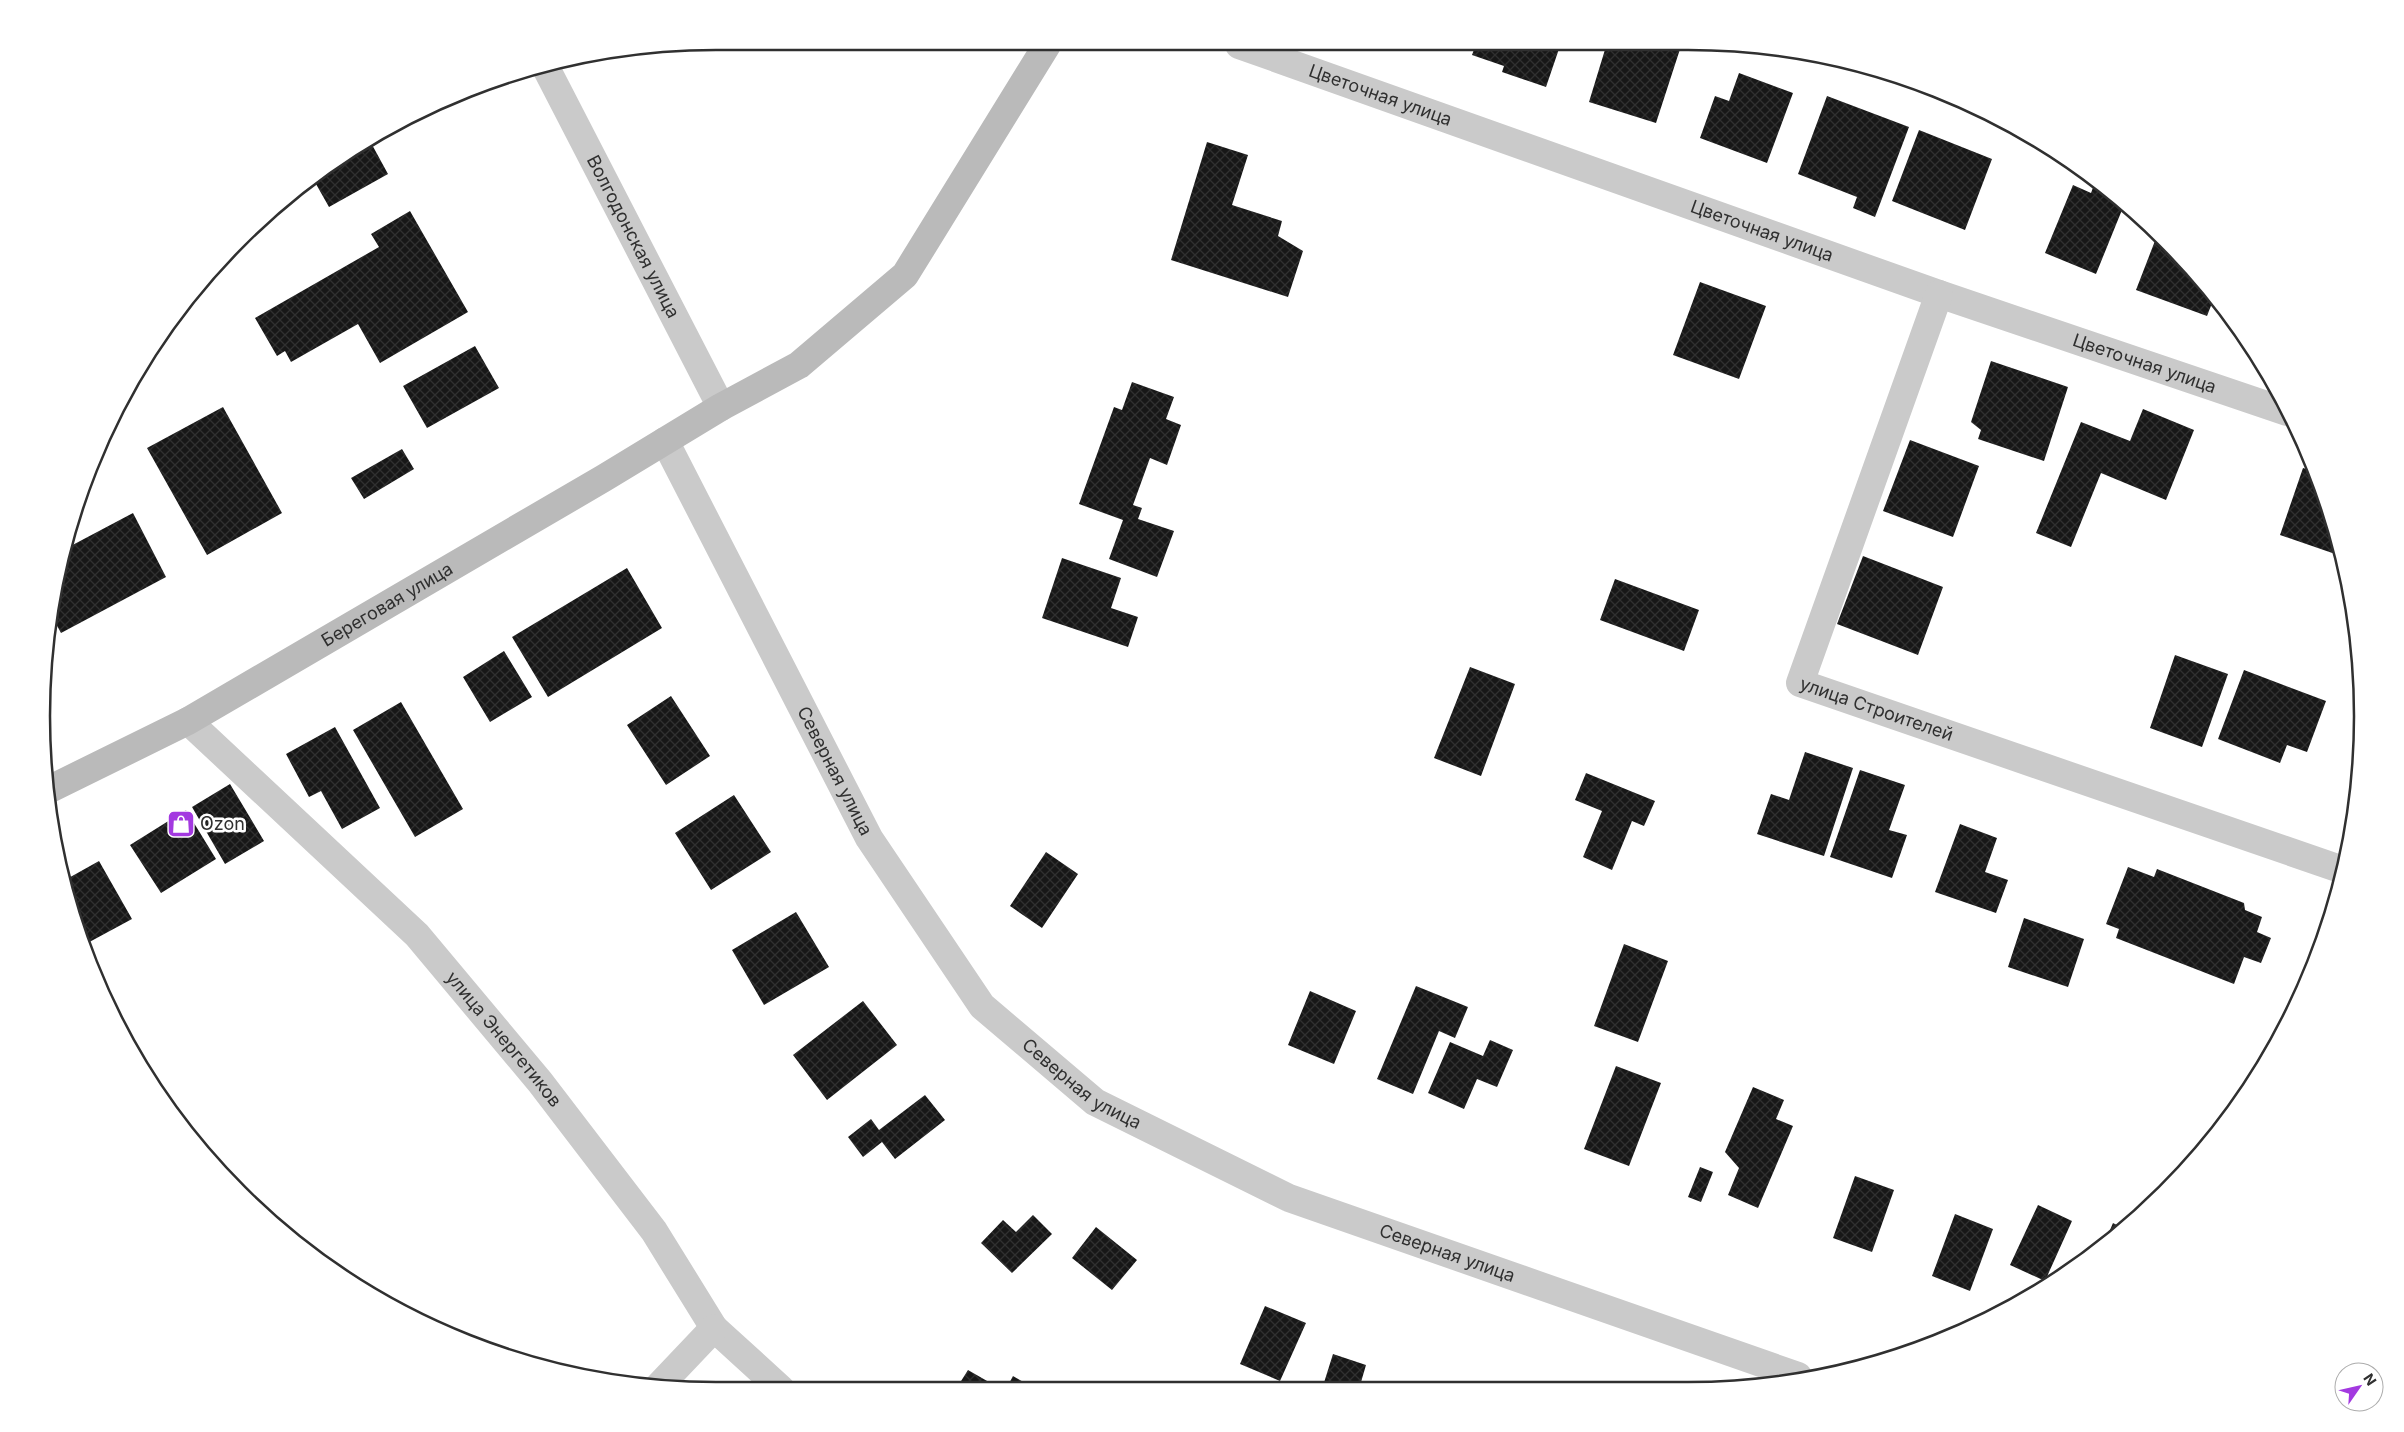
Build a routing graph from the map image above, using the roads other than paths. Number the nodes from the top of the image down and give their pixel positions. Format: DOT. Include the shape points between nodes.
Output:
graph roads {
  1 [pos="1044,50"];
  2 [pos="1253,50"];
  3 [pos="548,72"];
  4 [pos="1939,294"];
  5 [pos="721,407"];
  6 [pos="2279,409"];
  7 [pos="665,441"];
  8 [pos="188,721"];
  9 [pos="54,787"];
  10 [pos="2336,868"];
  11 [pos="714,1328"];
  12 [pos="1791,1373"];
  13 [pos="664,1380"];
  14 [pos="773,1382"];
  1 -- 5 [label="main road, Береговая улица" via="905,274 799,365"];
  2 -- 4 [label="street, Цветочная улица"];
  3 -- 5 [label="street, Волгодонская улица"];
  4 -- 6 [label="street, Цветочная улица"];
  4 -- 10 [label="street, улица Строителей" via="1800,683"];
  5 -- 7 [label="main road, Береговая улица"];
  7 -- 8 [label="main road, Береговая улица"];
  7 -- 12 [label="street, Северная улица" via="869,838 982,1006 1095,1102 1289,1198"];
  8 -- 9 [label="main road, Береговая улица"];
  8 -- 11 [label="street, улица Энергетиков" via="417,935 540,1082 654,1231"];
  11 -- 13 [label="street"];
  11 -- 14 [label="street, улица Энергетиков"];
}
